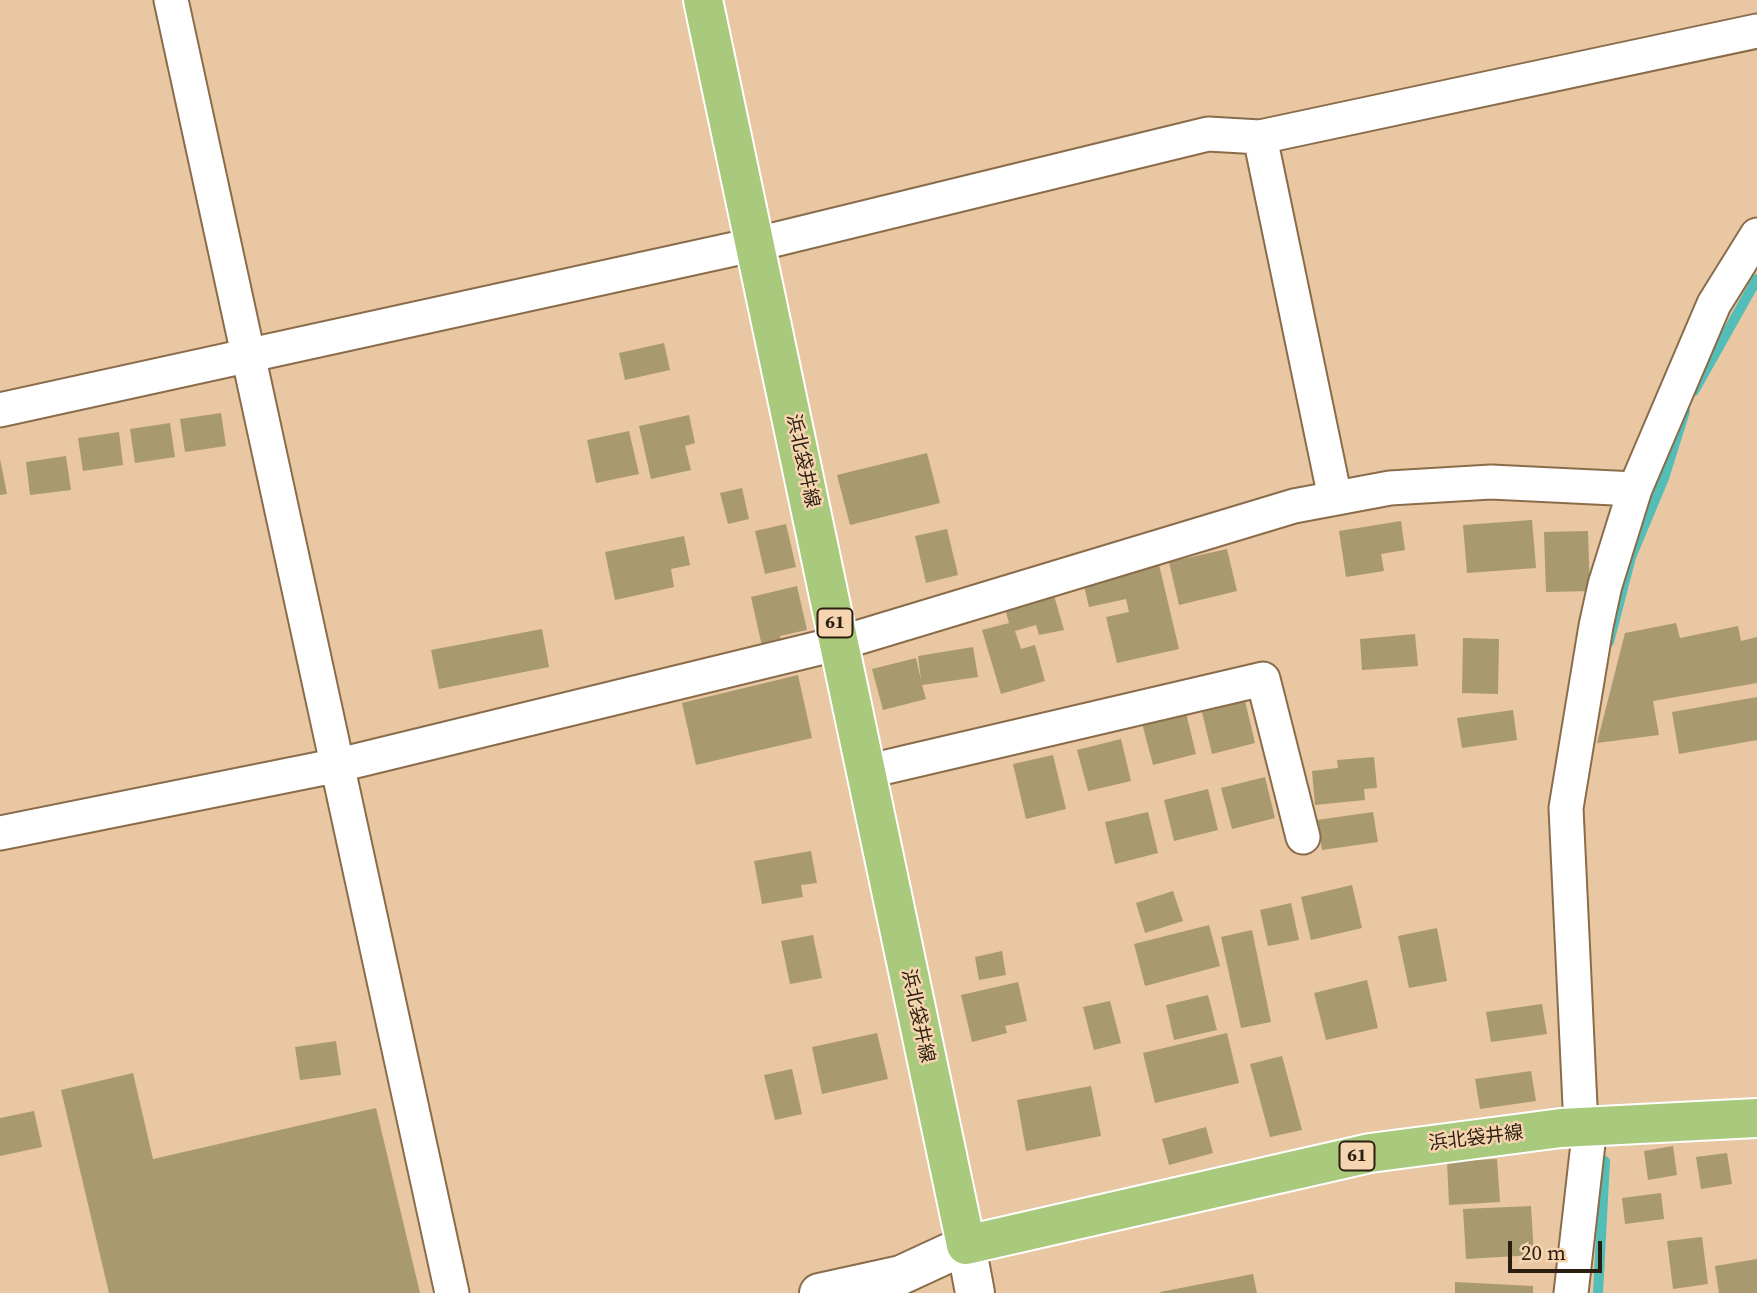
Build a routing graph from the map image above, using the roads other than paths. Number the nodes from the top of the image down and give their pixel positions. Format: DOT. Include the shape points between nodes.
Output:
graph roads {
  1 [pos="171,0"];
  2 [pos="704,0"];
  3 [pos="1757,30"];
  4 [pos="1260,137"];
  5 [pos="1757,235"];
  6 [pos="757,244"];
  7 [pos="246,355"];
  8 [pos="0,410"];
  9 [pos="1635,489"];
  10 [pos="1335,498"];
  11 [pos="839,643"];
  12 [pos="339,765"];
  13 [pos="864,772"];
  14 [pos="0,832"];
  15 [pos="1303,837"];
  16 [pos="1757,1118"];
  17 [pos="1585,1127"];
  18 [pos="966,1245"];
  19 [pos="452,1293"];
  20 [pos="820,1293"];
  21 [pos="975,1293"];
  22 [pos="1571,1293"];
  1 -- 7 [label="street"];
  2 -- 6 [label="main road, 浜北袋井線 / 61"];
  3 -- 4 [label="street"];
  4 -- 6 [label="street" via="1208,134"];
  4 -- 10 [label="street"];
  5 -- 9 [label="street" via="1714,304"];
  6 -- 7 [label="street"];
  6 -- 11 [label="main road, 浜北袋井線 / 61"];
  7 -- 8 [label="street"];
  7 -- 12 [label="street"];
  9 -- 10 [label="street" via="1491,482 1390,488"];
  9 -- 17 [label="street" via="1605,585 1566,808"];
  10 -- 11 [label="street" via="1294,506"];
  11 -- 12 [label="street"];
  11 -- 13 [label="main road, 浜北袋井線 / 61"];
  12 -- 14 [label="street"];
  12 -- 19 [label="street"];
  13 -- 15 [label="street" via="1263,678"];
  13 -- 18 [label="main road, 浜北袋井線 / 61"];
  16 -- 17 [label="main road, 浜北袋井線 / 61"];
  17 -- 18 [label="main road, 浜北袋井線 / 61" via="1370,1153"];
  17 -- 22 [label="street"];
  18 -- 20 [label="street" via="901,1275"];
  18 -- 21 [label="street"];
}
